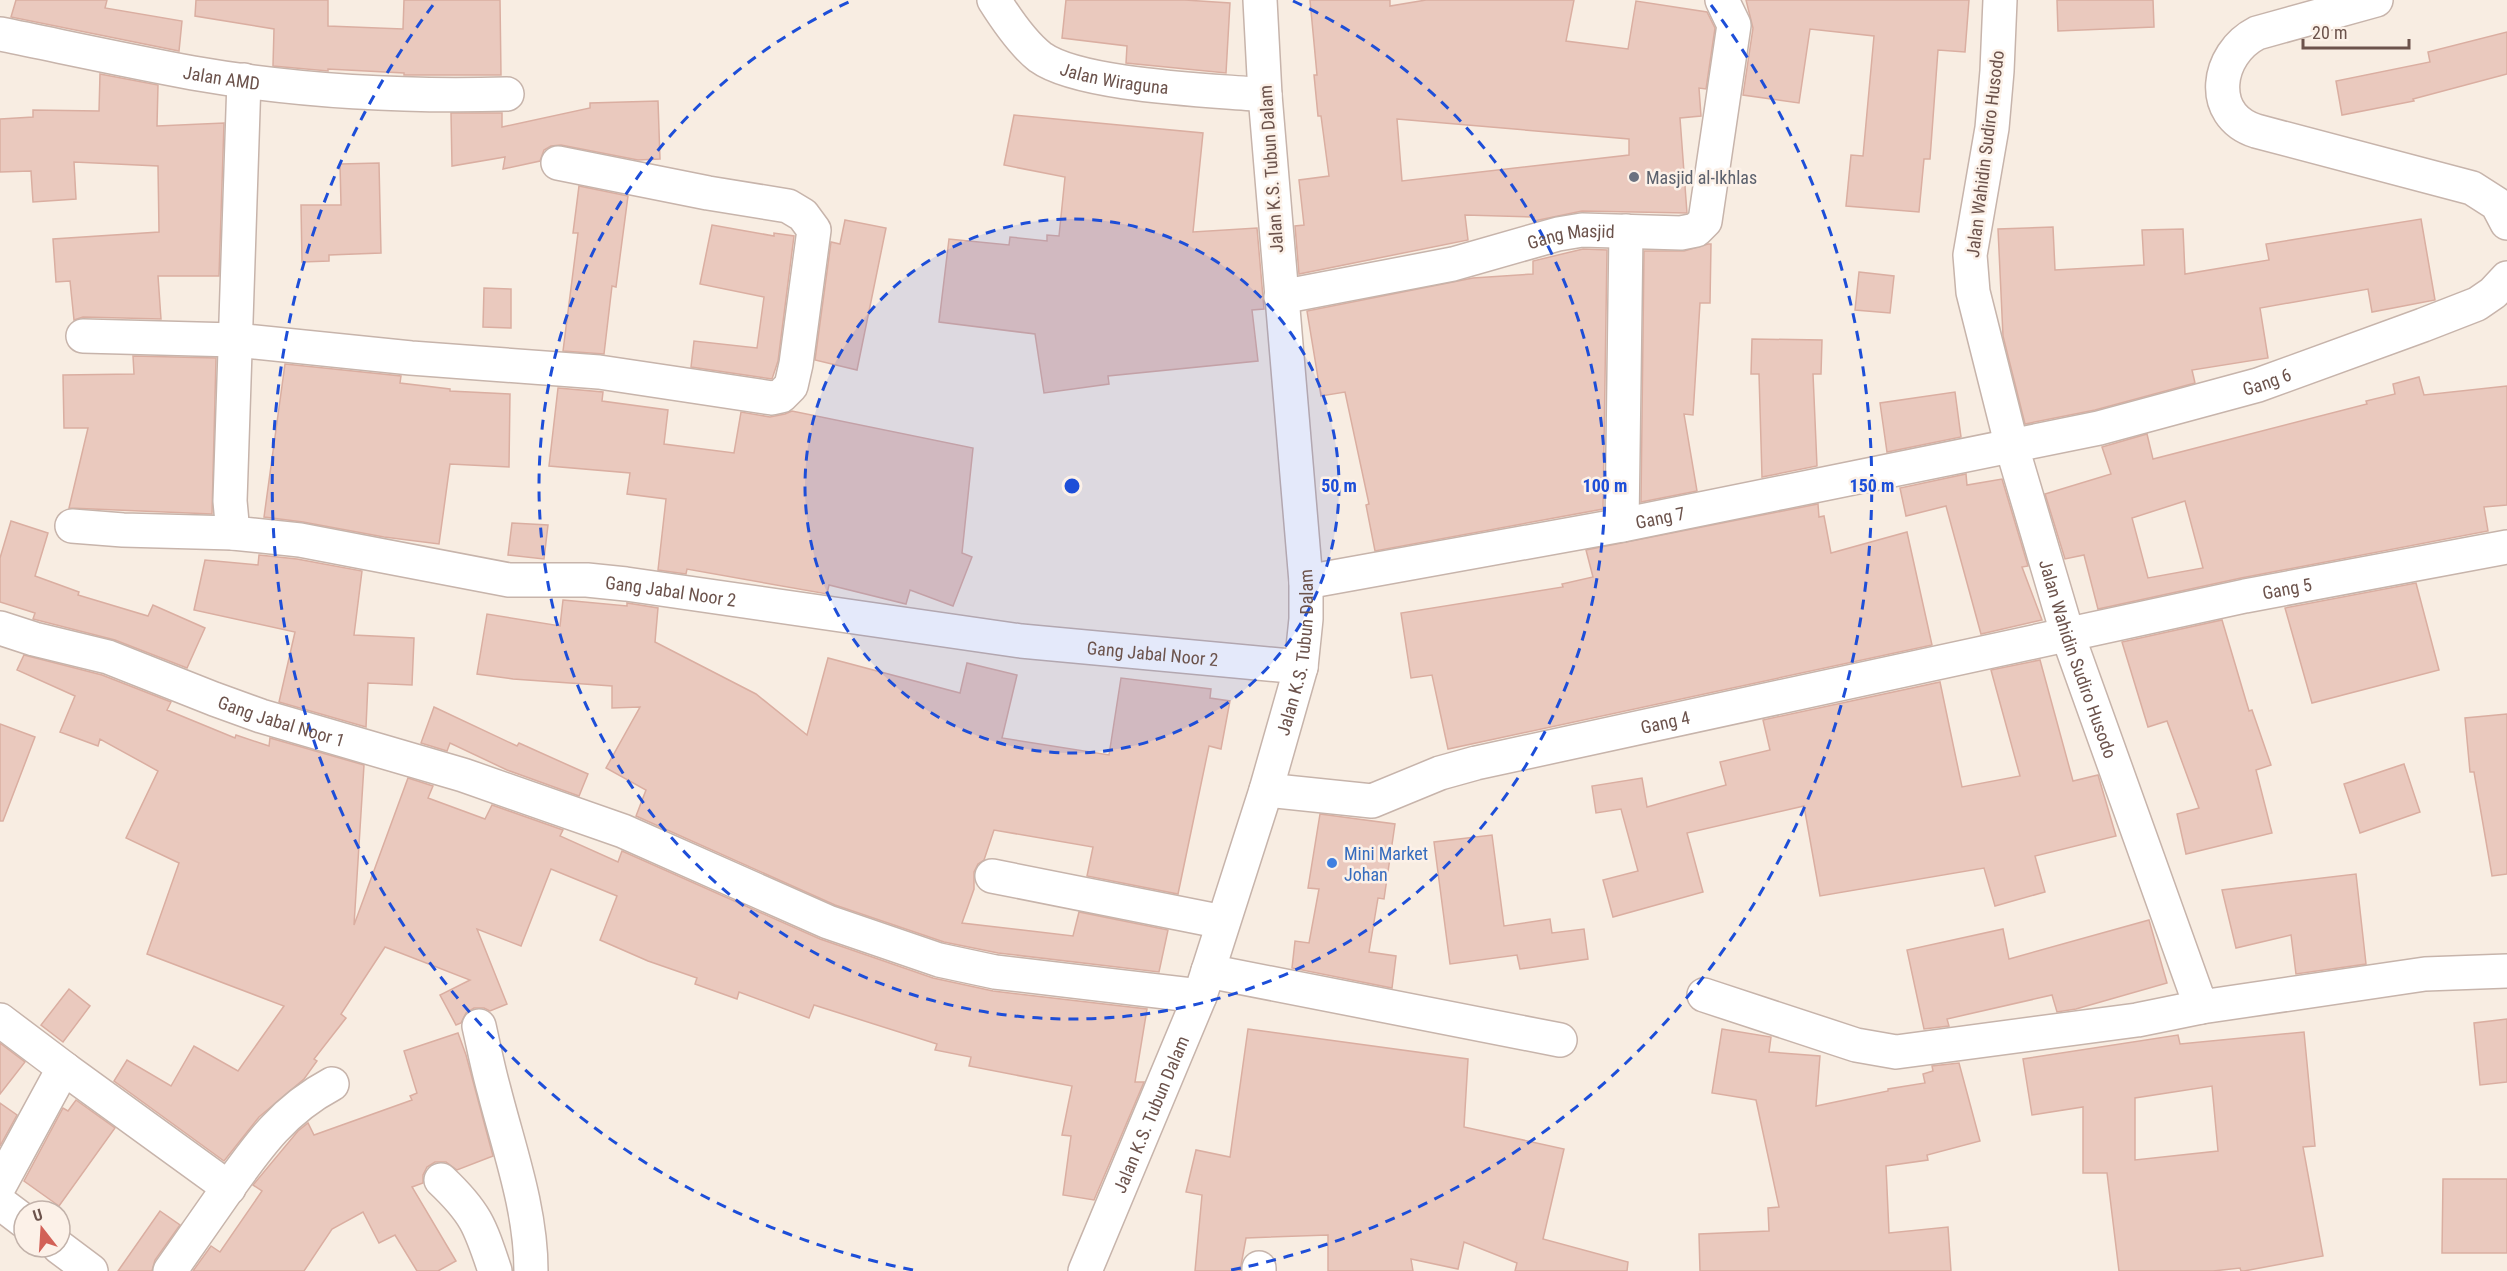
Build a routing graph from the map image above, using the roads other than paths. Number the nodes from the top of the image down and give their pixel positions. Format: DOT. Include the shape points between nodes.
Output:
graph roads {
  1 [pos="994,0"];
  2 [pos="1260,0"];
  3 [pos="1722,0"];
  4 [pos="2000,0"];
  5 [pos="2376,0"];
  6 [pos="0,34"];
  7 [pos="244,80"];
  8 [pos="507,94"];
  9 [pos="1265,95"];
  10 [pos="558,163"];
  11 [pos="2507,223"];
  12 [pos="1626,231"];
  13 [pos="2507,278"];
  14 [pos="1281,297"];
  15 [pos="83,336"];
  16 [pos="235,340"];
  17 [pos="2012,447"];
  18 [pos="1622,525"];
  19 [pos="72,526"];
  20 [pos="233,533"];
  21 [pos="2507,547"];
  22 [pos="1306,582"];
  23 [pos="0,627"];
  24 [pos="2068,636"];
  25 [pos="1301,668"];
  26 [pos="1266,790"];
  27 [pos="992,876"];
  28 [pos="1223,922"];
  29 [pos="2507,971"];
  30 [pos="1204,984"];
  31 [pos="1704,995"];
  32 [pos="2201,1007"];
  33 [pos="0,1020"];
  34 [pos="479,1026"];
  35 [pos="1560,1040"];
  36 [pos="65,1069"];
  37 [pos="332,1084"];
  38 [pos="441,1180"];
  39 [pos="0,1185"];
  40 [pos="229,1188"];
  41 [pos="72,1257"];
  42 [pos="91,1271"];
  43 [pos="170,1271"];
  44 [pos="495,1271"];
  45 [pos="531,1271"];
  46 [pos="1084,1271"];
  1 -- 9 [label="street, Jalan Wiraguna" via="1039,56 1069,71"];
  2 -- 9 [label="street, Jalan K.S. Tubun Dalam"];
  3 -- 12 [label="street, Gang Masjid" via="1734,25 1705,221 1696,230 1681,233"];
  4 -- 17 [label="street, Jalan Wahidin Sudiro Husodo" via="1992,128 1972,238 1971,274 1978,317"];
  5 -- 11 [label="street" via="2247,38 2233,52 2222,74 2231,113 2242,125 2266,134 2472,188 2497,204"];
  6 -- 7 [label="street, Jalan AMD"];
  7 -- 8 [label="street, Jalan AMD" via="382,93"];
  7 -- 16 [label="street"];
  9 -- 14 [label="street, Jalan K.S. Tubun Dalam"];
  10 -- 16 [label="street" via="788,206 803,214 814,231 796,364 785,393 772,398 599,372"];
  12 -- 14 [label="street, Gang Masjid" via="1558,234 1454,264"];
  12 -- 18 [label="street"];
  13 -- 17 [label="street, Gang 6" via="2477,304 2258,385"];
  14 -- 22 [label="street, Jalan K.S. Tubun Dalam"];
  15 -- 16 [label="street"];
  16 -- 20 [label="street" via="230,501"];
  17 -- 18 [label="street, Gang 7"];
  17 -- 24 [label="street, Jalan Wahidin Sudiro Husodo"];
  18 -- 22 [label="street, Gang 7"];
  19 -- 20 [label="street, Gang Jabal Noor 2"];
  20 -- 25 [label="street, Gang Jabal Noor 2" via="300,540 509,580 587,580 645,586 1021,641"];
  21 -- 24 [label="street, Gang 5" via="2246,596"];
  22 -- 25 [label="street, Jalan K.S. Tubun Dalam"];
  23 -- 30 [label="street, Gang Jabal Noor 1" via="108,657 261,716 463,776 623,831 828,922 939,960 995,972"];
  24 -- 26 [label="street, Gang 4" via="1476,763 1372,801"];
  24 -- 32 [label="street, Jalan Wahidin Sudiro Husodo"];
  25 -- 26 [label="street, Jalan K.S. Tubun Dalam"];
  26 -- 28 [label="street, Jalan K.S. Tubun Dalam"];
  27 -- 28 [label="street"];
  28 -- 30 [label="street, Jalan K.S. Tubun Dalam"];
  29 -- 32 [label="street" via="2425,974"];
  30 -- 35 [label="street, Gang Jabal Noor 1"];
  30 -- 46 [label="street, Jalan K.S. Tubun Dalam"];
  31 -- 32 [label="street" via="1856,1045 1896,1052 2137,1020"];
  33 -- 36 [label="street"];
  34 -- 45 [label="street" via="519,1180"];
  36 -- 39 [label="street"];
  36 -- 40 [label="street"];
  37 -- 40 [label="street" via="311,1095 282,1119"];
  38 -- 44 [label="street" via="469,1208 480,1226"];
  40 -- 43 [label="street"];
  41 -- 42 [label="street"];
}
